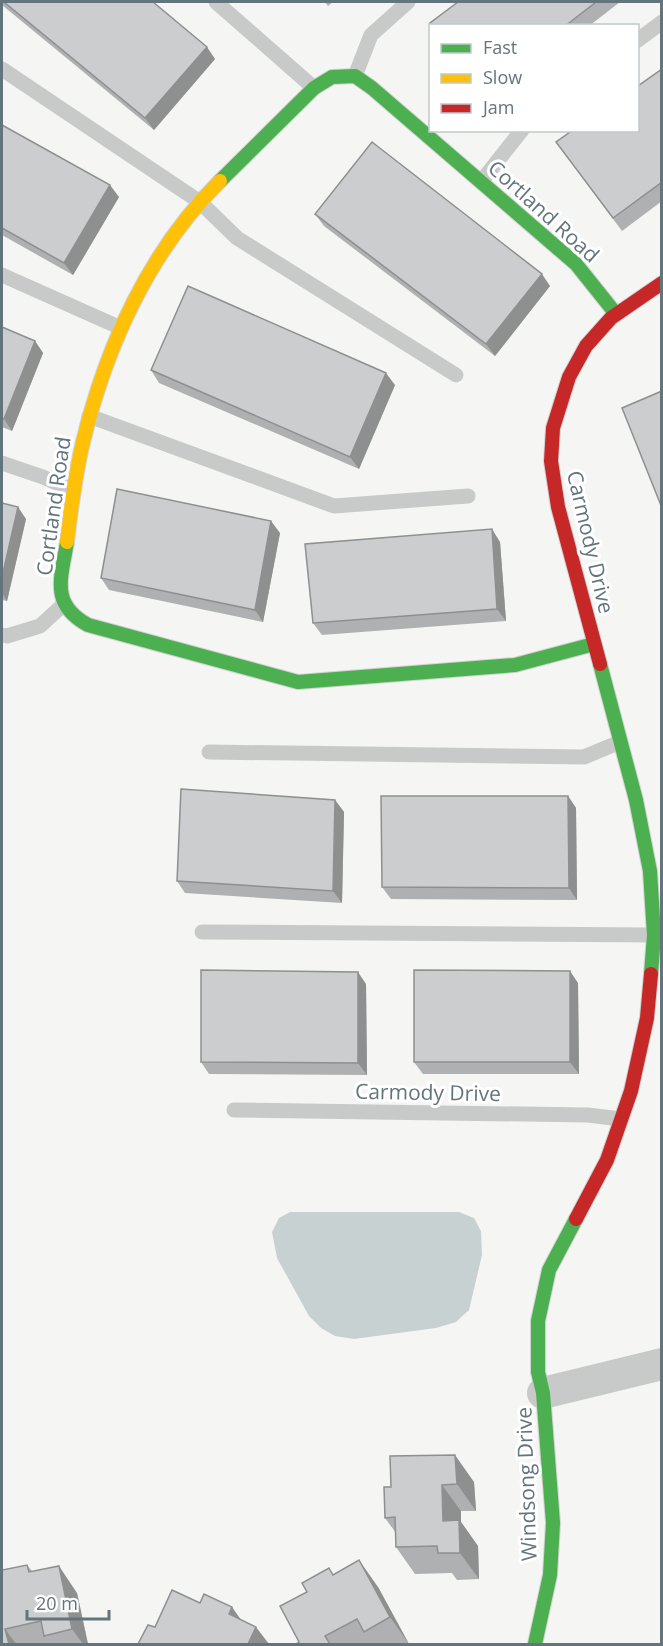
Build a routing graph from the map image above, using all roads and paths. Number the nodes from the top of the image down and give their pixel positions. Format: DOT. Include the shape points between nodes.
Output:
graph roads {
  1 [pos="216,2"];
  2 [pos="408,2"];
  3 [pos="662,22"];
  4 [pos="639,39"];
  5 [pos="2,69"];
  6 [pos="355,76"];
  7 [pos="314,88"];
  8 [pos="520,132"];
  9 [pos="481,182"];
  10 [pos="200,202"];
  11 [pos="2,275"];
  12 [pos="662,283"];
  13 [pos="616,314"];
  14 [pos="121,328"];
  15 [pos="456,375"];
  16 [pos="89,416"];
  17 [pos="2,464"];
  18 [pos="72,490"];
  19 [pos="468,496"];
  20 [pos="64,604"];
  21 [pos="2,635"];
  22 [pos="594,644"];
  23 [pos="620,742"];
  24 [pos="209,752"];
  25 [pos="202,932"];
  26 [pos="654,935"];
  27 [pos="234,1110"];
  28 [pos="621,1119"];
  29 [pos="662,1364"];
  30 [pos="543,1393"];
  31 [pos="535,1644"];
  1 -- 7 [label="lane"];
  2 -- 6 [label="lane" via="371,35"];
  3 -- 4 [label="lane"];
  5 -- 10 [label="lane"];
  6 -- 7 [label="street, Cortland Road" via="333,77"];
  6 -- 9 [label="street, Cortland Road"];
  7 -- 10 [label="street, Cortland Road"];
  8 -- 9 [label="lane"];
  9 -- 13 [label="street, Cortland Road" via="576,264"];
  10 -- 14 [label="street, Cortland Road" via="143,282"];
  10 -- 15 [label="lane" via="237,238"];
  11 -- 14 [label="lane"];
  12 -- 13 [label="street, Carmody Drive"];
  13 -- 22 [label="street, Carmody Drive" via="595,334 571,373 556,416 551,460 558,507"];
  14 -- 16 [label="street, Cortland Road"];
  16 -- 18 [label="street, Cortland Road"];
  16 -- 19 [label="lane" via="334,506"];
  17 -- 18 [label="lane"];
  18 -- 20 [label="street, Cortland Road" via="62,587"];
  20 -- 21 [label="lane" via="40,626"];
  20 -- 22 [label="street, Cortland Road" via="73,617 88,625 298,682 515,665"];
  22 -- 23 [label="street, Carmody Drive"];
  23 -- 24 [label="lane" via="584,757"];
  23 -- 26 [label="street, Carmody Drive" via="650,871"];
  25 -- 26 [label="lane"];
  26 -- 28 [label="street, Carmody Drive" via="647,1018"];
  27 -- 28 [label="lane, Carmody Drive" via="588,1115"];
  28 -- 30 [label="street, Carmody Drive" via="607,1160 549,1270 538,1321 538,1372"];
  29 -- 30 [label="street"];
  30 -- 31 [label="street, Windsong Drive" via="553,1523 550,1575"];
}
